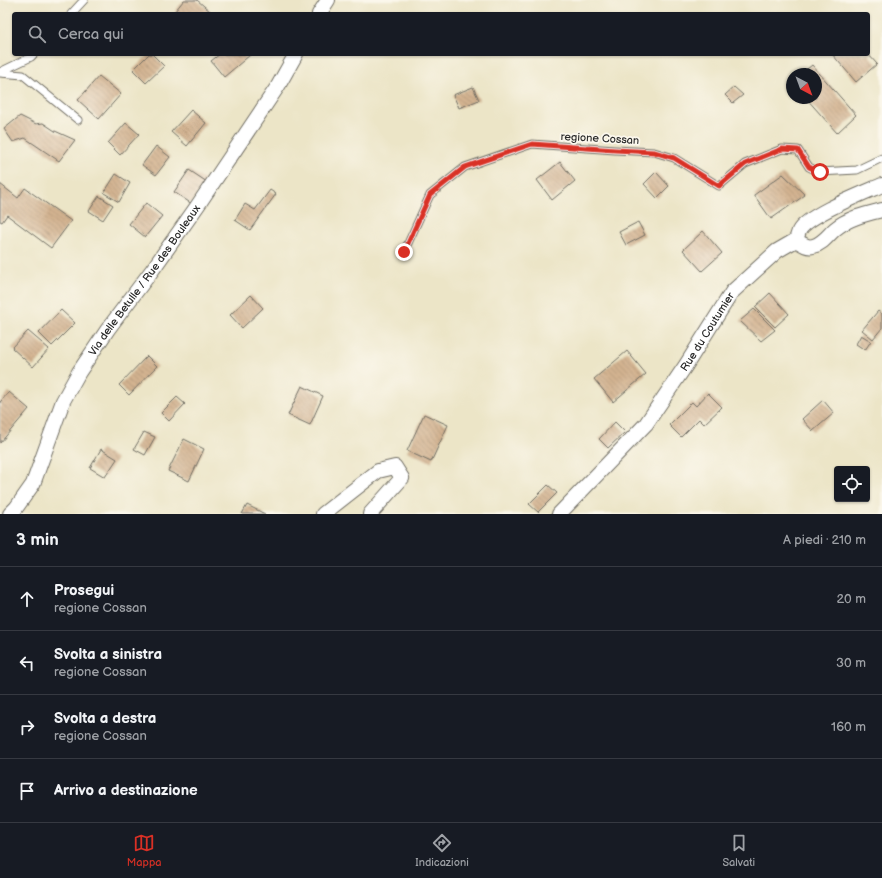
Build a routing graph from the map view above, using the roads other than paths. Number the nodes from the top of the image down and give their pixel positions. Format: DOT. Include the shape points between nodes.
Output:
graph roads {
  1 [pos="84,0"];
  2 [pos="328,0"];
  3 [pos="73,12"];
  4 [pos="321,12"];
  5 [pos="32,56"];
  6 [pos="295,56"];
  7 [pos="0,73"];
  8 [pos="78,120"];
  9 [pos="882,158"];
  10 [pos="882,185"];
  11 [pos="882,210"];
  12 [pos="796,240"];
  13 [pos="404,252"];
  14 [pos="10,514"];
  15 [pos="323,514"];
  16 [pos="370,514"];
  17 [pos="559,514"];
  1 -- 3 [label="lane"];
  2 -- 4 [label="street"];
  5 -- 7 [label="lane"];
  6 -- 14 [label="street, Via delle Betulle / Rue des Bouleaux" via="278,86 198,205 79,372 63,401 33,484"];
  7 -- 8 [label="lane" via="23,75"];
  9 -- 13 [label="lane, regione Cossan" via="857,170 820,172 809,167 798,150 782,149 745,164 719,186 674,158 654,152 532,144 465,167 430,195"];
  10 -- 12 [label="street, Rue du Coutumier" via="828,209 804,225 799,230"];
  11 -- 12 [label="street" via="859,216 836,228 814,246 804,245"];
  12 -- 17 [label="street, Rue du Coutumier" via="777,251 732,292 646,424"];
  15 -- 16 [label="street" via="378,471 395,467 402,478"];
}
